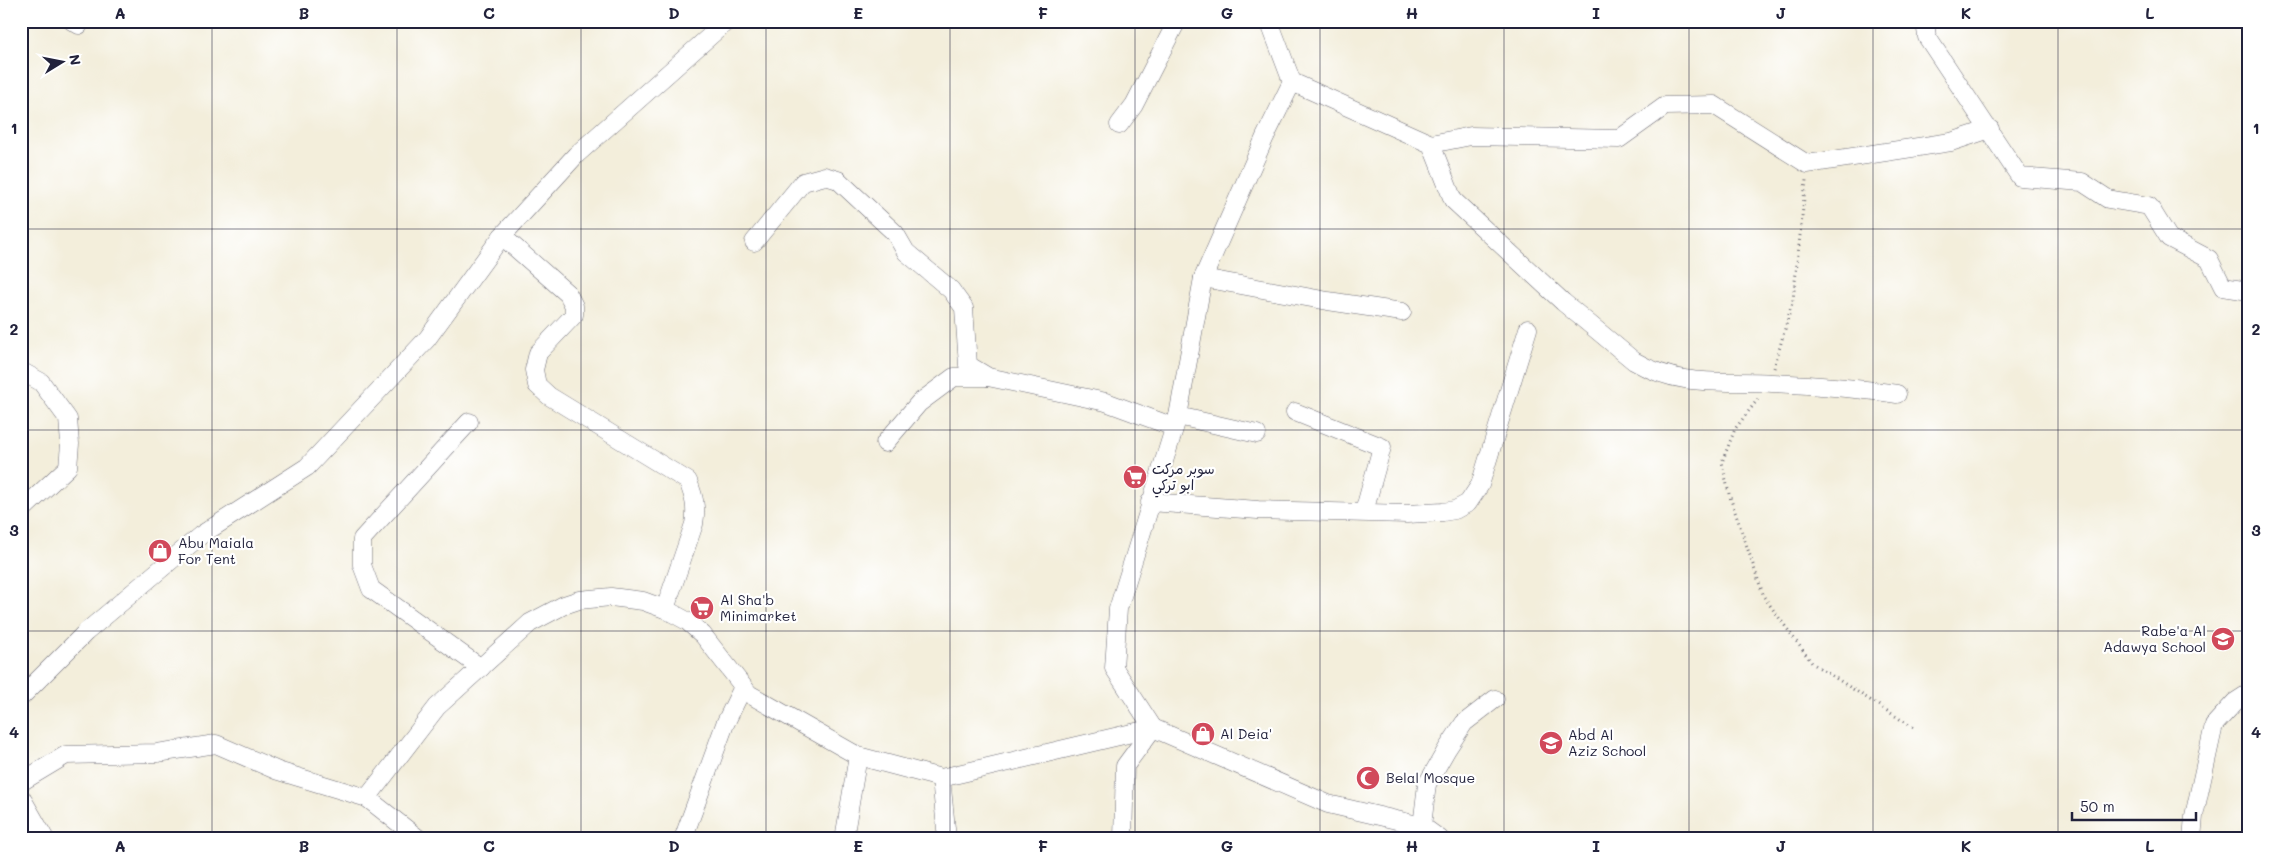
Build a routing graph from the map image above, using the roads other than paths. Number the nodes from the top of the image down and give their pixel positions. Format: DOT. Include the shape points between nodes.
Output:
graph roads {
  1 [pos="727,21"];
  2 [pos="1177,21"];
  3 [pos="1269,21"];
  4 [pos="1925,21"];
  5 [pos="1292,82"];
  6 [pos="1119,126"];
  7 [pos="1990,129"];
  8 [pos="1431,144"];
  9 [pos="502,236"];
  10 [pos="754,242"];
  11 [pos="1203,278"];
  12 [pos="2249,291"];
  13 [pos="1402,312"];
  14 [pos="1528,329"];
  15 [pos="21,371"];
  16 [pos="988,377"];
  17 [pos="1897,394"];
  18 [pos="1295,412"];
  19 [pos="1176,421"];
  20 [pos="469,422"];
  21 [pos="1256,434"];
  22 [pos="885,443"];
  23 [pos="1150,502"];
  24 [pos="21,511"];
  25 [pos="1364,512"];
  26 [pos="665,609"];
  27 [pos="481,668"];
  28 [pos="743,687"];
  29 [pos="2249,693"];
  30 [pos="21,697"];
  31 [pos="1496,699"];
  32 [pos="1153,728"];
  33 [pos="858,756"];
  34 [pos="941,778"];
  35 [pos="21,782"];
  36 [pos="21,797"];
  37 [pos="367,798"];
  38 [pos="1422,826"];
  39 [pos="44,839"];
  40 [pos="419,839"];
  41 [pos="682,839"];
  42 [pos="844,839"];
  43 [pos="947,839"];
  44 [pos="1122,839"];
  45 [pos="1440,839"];
  46 [pos="2192,839"];
  1 -- 9 [label="street" via="576,155"];
  2 -- 6 [label="street" via="1134,105"];
  3 -- 5 [label="street"];
  4 -- 7 [label="street" via="1927,37"];
  5 -- 8 [label="street"];
  5 -- 11 [label="street"];
  7 -- 8 [label="street" via="1951,142 1807,164 1714,104 1665,106 1619,139 1471,136"];
  7 -- 12 [label="street" via="2020,177 2082,182 2108,199 2149,206 2169,238 2209,259 2223,287"];
  8 -- 17 [label="street" via="1453,200 1563,302 1634,361 1661,375 1684,380 1862,389"];
  9 -- 26 [label="street" via="568,294 574,306 574,315 538,353 534,370 537,385 549,396 688,481 696,510 694,524"];
  9 -- 30 [label="street" via="427,339 307,467 201,535 86,632"];
  10 -- 16 [label="street" via="802,182 826,176 838,180 896,233 906,252 951,290 964,308 968,365"];
  11 -- 13 [label="street"];
  11 -- 19 [label="street"];
  14 -- 25 [label="street" via="1481,483 1473,498 1462,506 1443,512"];
  15 -- 24 [label="street" via="41,382 68,419 70,444 68,467"];
  16 -- 19 [label="street" via="1106,402"];
  16 -- 22 [label="street" via="954,377 919,403"];
  18 -- 25 [label="street" via="1382,447"];
  19 -- 21 [label="street"];
  19 -- 23 [label="street"];
  20 -- 27 [label="street" via="362,539 362,565 371,589"];
  23 -- 25 [label="street" via="1258,510"];
  23 -- 32 [label="street" via="1118,609 1114,668"];
  26 -- 27 [label="street" via="643,601 611,597 579,600 530,624"];
  26 -- 28 [label="street" via="703,635"];
  27 -- 37 [label="street" via="437,707"];
  28 -- 33 [label="street" via="749,694"];
  28 -- 41 [label="street" via="725,724"];
  29 -- 46 [label="street" via="2235,702 2214,725"];
  31 -- 38 [label="street" via="1464,723 1447,749 1427,784"];
  32 -- 34 [label="street"];
  32 -- 38 [label="street" via="1328,804"];
  32 -- 44 [label="street" via="1125,766"];
  33 -- 34 [label="street"];
  33 -- 42 [label="street"];
  34 -- 43 [label="street"];
  35 -- 37 [label="street" via="66,755 157,753 216,744 278,771"];
  36 -- 39 [label="street"];
  37 -- 40 [label="street"];
  38 -- 45 [label="street"];
}
